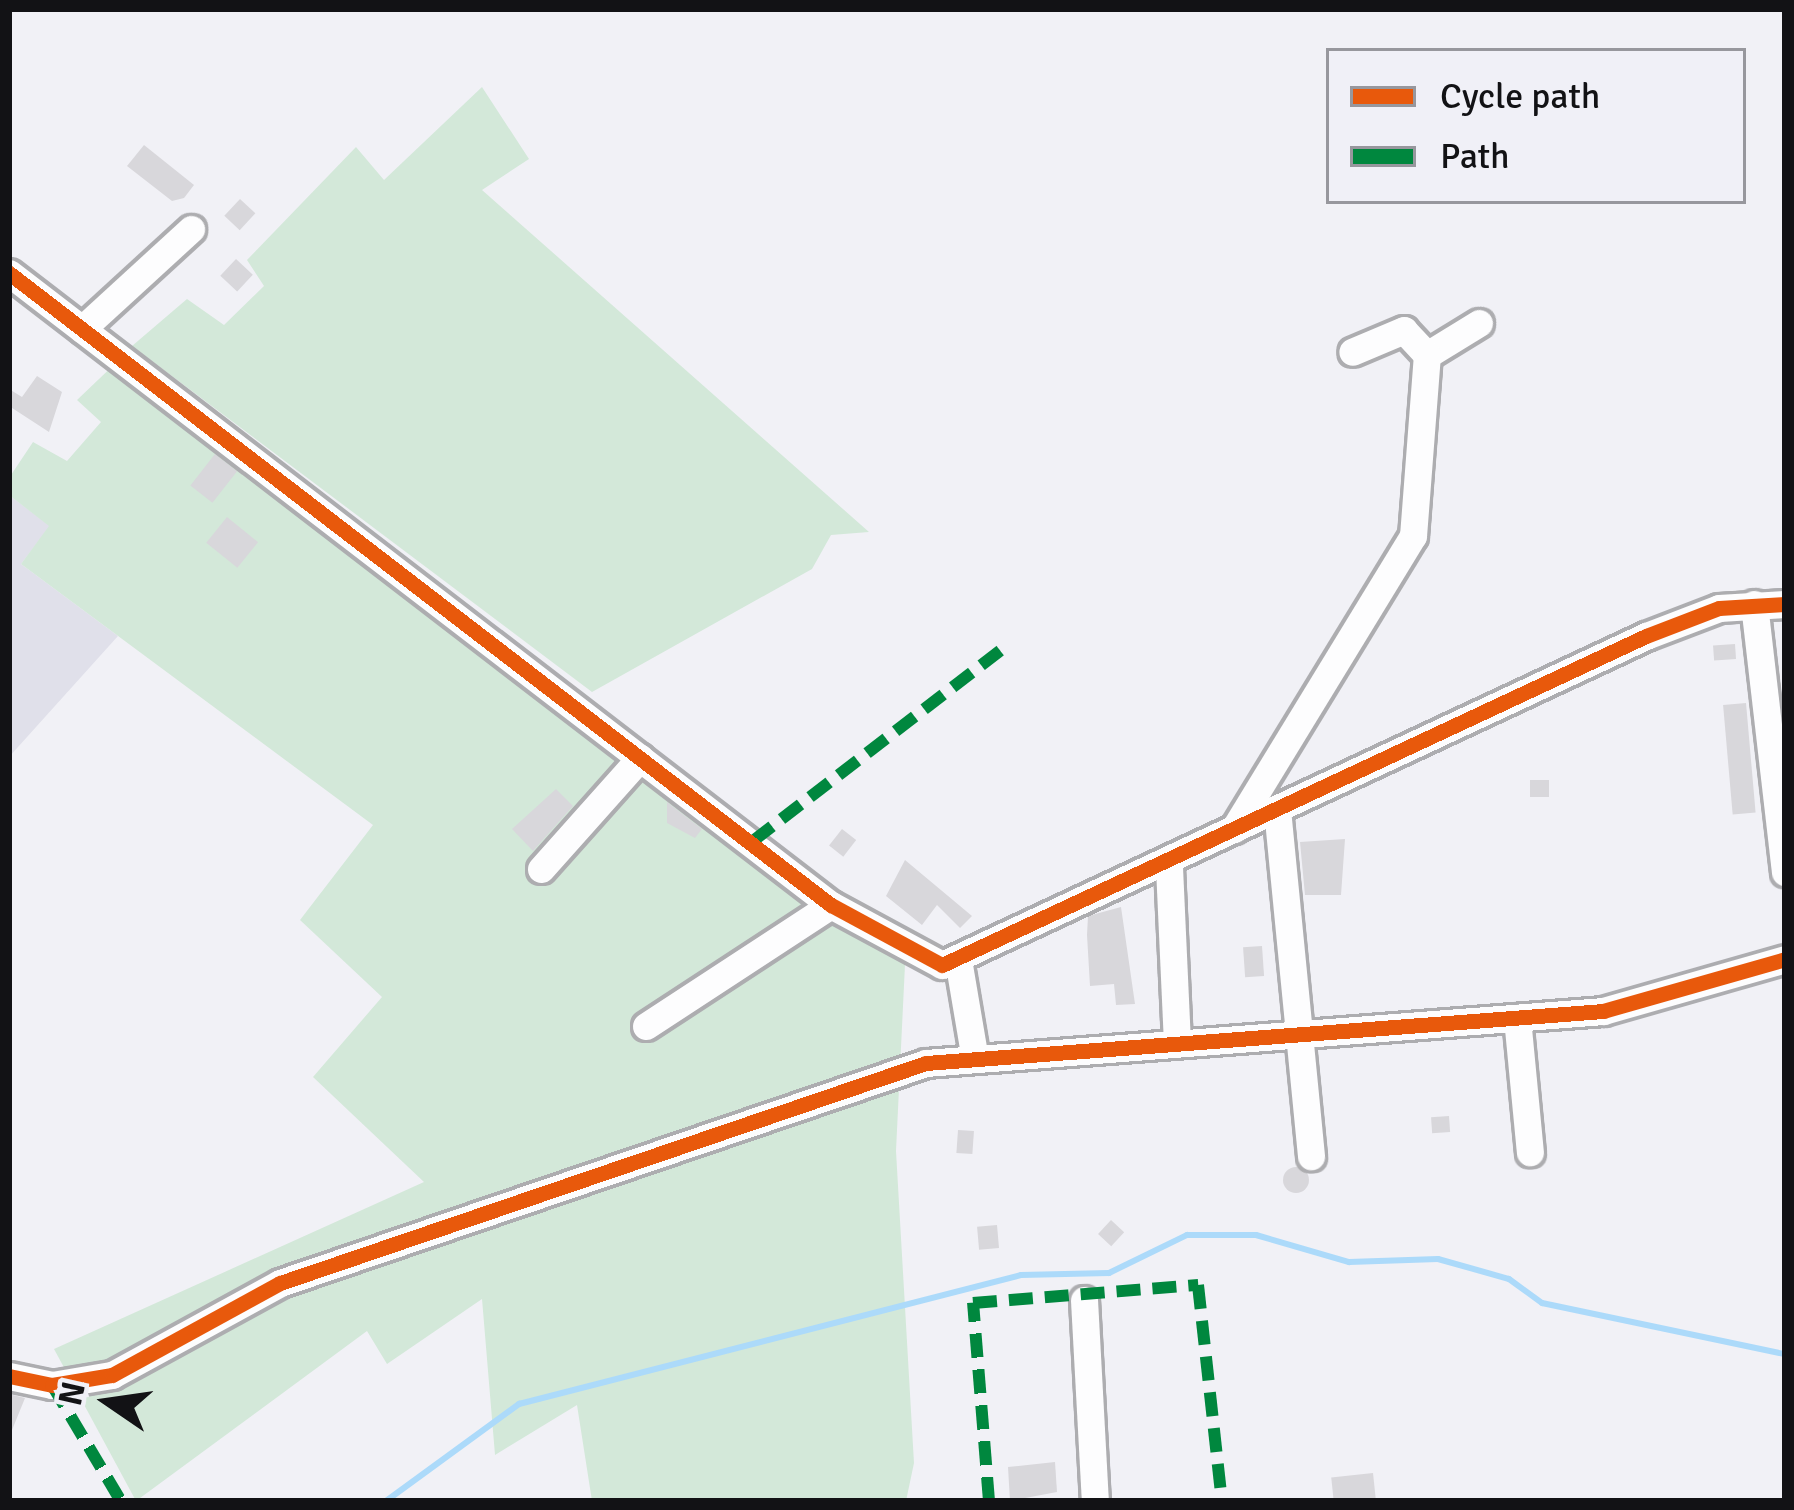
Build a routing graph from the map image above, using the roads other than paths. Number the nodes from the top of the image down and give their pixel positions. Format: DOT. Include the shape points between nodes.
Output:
graph roads {
  1 [pos="191,230"];
  2 [pos="9,273"];
  3 [pos="1479,323"];
  4 [pos="82,329"];
  5 [pos="1352,352"];
  6 [pos="1427,355"];
  7 [pos="1785,604"];
  8 [pos="1755,611"];
  9 [pos="1785,617"];
  10 [pos="1775,694"];
  11 [pos="640,758"];
  12 [pos="1777,763"];
  13 [pos="1277,808"];
  14 [pos="1234,830"];
  15 [pos="1783,840"];
  16 [pos="1169,867"];
  17 [pos="542,869"];
  18 [pos="1785,872"];
  19 [pos="831,905"];
  20 [pos="1785,959"];
  21 [pos="959,965"];
  22 [pos="1517,1018"];
  23 [pos="646,1026"];
  24 [pos="1294,1036"];
  25 [pos="1177,1043"];
  26 [pos="974,1054"];
  27 [pos="1530,1151"];
  28 [pos="1311,1156"];
  29 [pos="1084,1300"];
  30 [pos="9,1376"];
  31 [pos="1096,1501"];
  1 -- 4 [label="street"];
  2 -- 4 [label="street"];
  3 -- 6 [label="street"];
  4 -- 11 [label="street"];
  5 -- 6 [label="street" via="1404,330"];
  6 -- 14 [label="street" via="1405,560"];
  7 -- 8 [label="street"];
  8 -- 9 [label="street"];
  8 -- 10 [label="street"];
  8 -- 13 [label="street" via="1704,617"];
  10 -- 12 [label="street"];
  11 -- 17 [label="street"];
  11 -- 19 [label="street"];
  12 -- 15 [label="street"];
  13 -- 14 [label="street"];
  13 -- 24 [label="street"];
  14 -- 16 [label="street"];
  15 -- 18 [label="street"];
  16 -- 21 [label="street"];
  16 -- 25 [label="street"];
  19 -- 21 [label="street" via="920,958"];
  19 -- 23 [label="street"];
  20 -- 22 [label="street" via="1603,1011"];
  21 -- 26 [label="street"];
  22 -- 24 [label="street"];
  22 -- 27 [label="street"];
  24 -- 25 [label="street"];
  24 -- 28 [label="street"];
  25 -- 26 [label="street"];
  26 -- 30 [label="street" via="280,1283 112,1375 52,1385"];
  29 -- 31 [label="street"];
}
